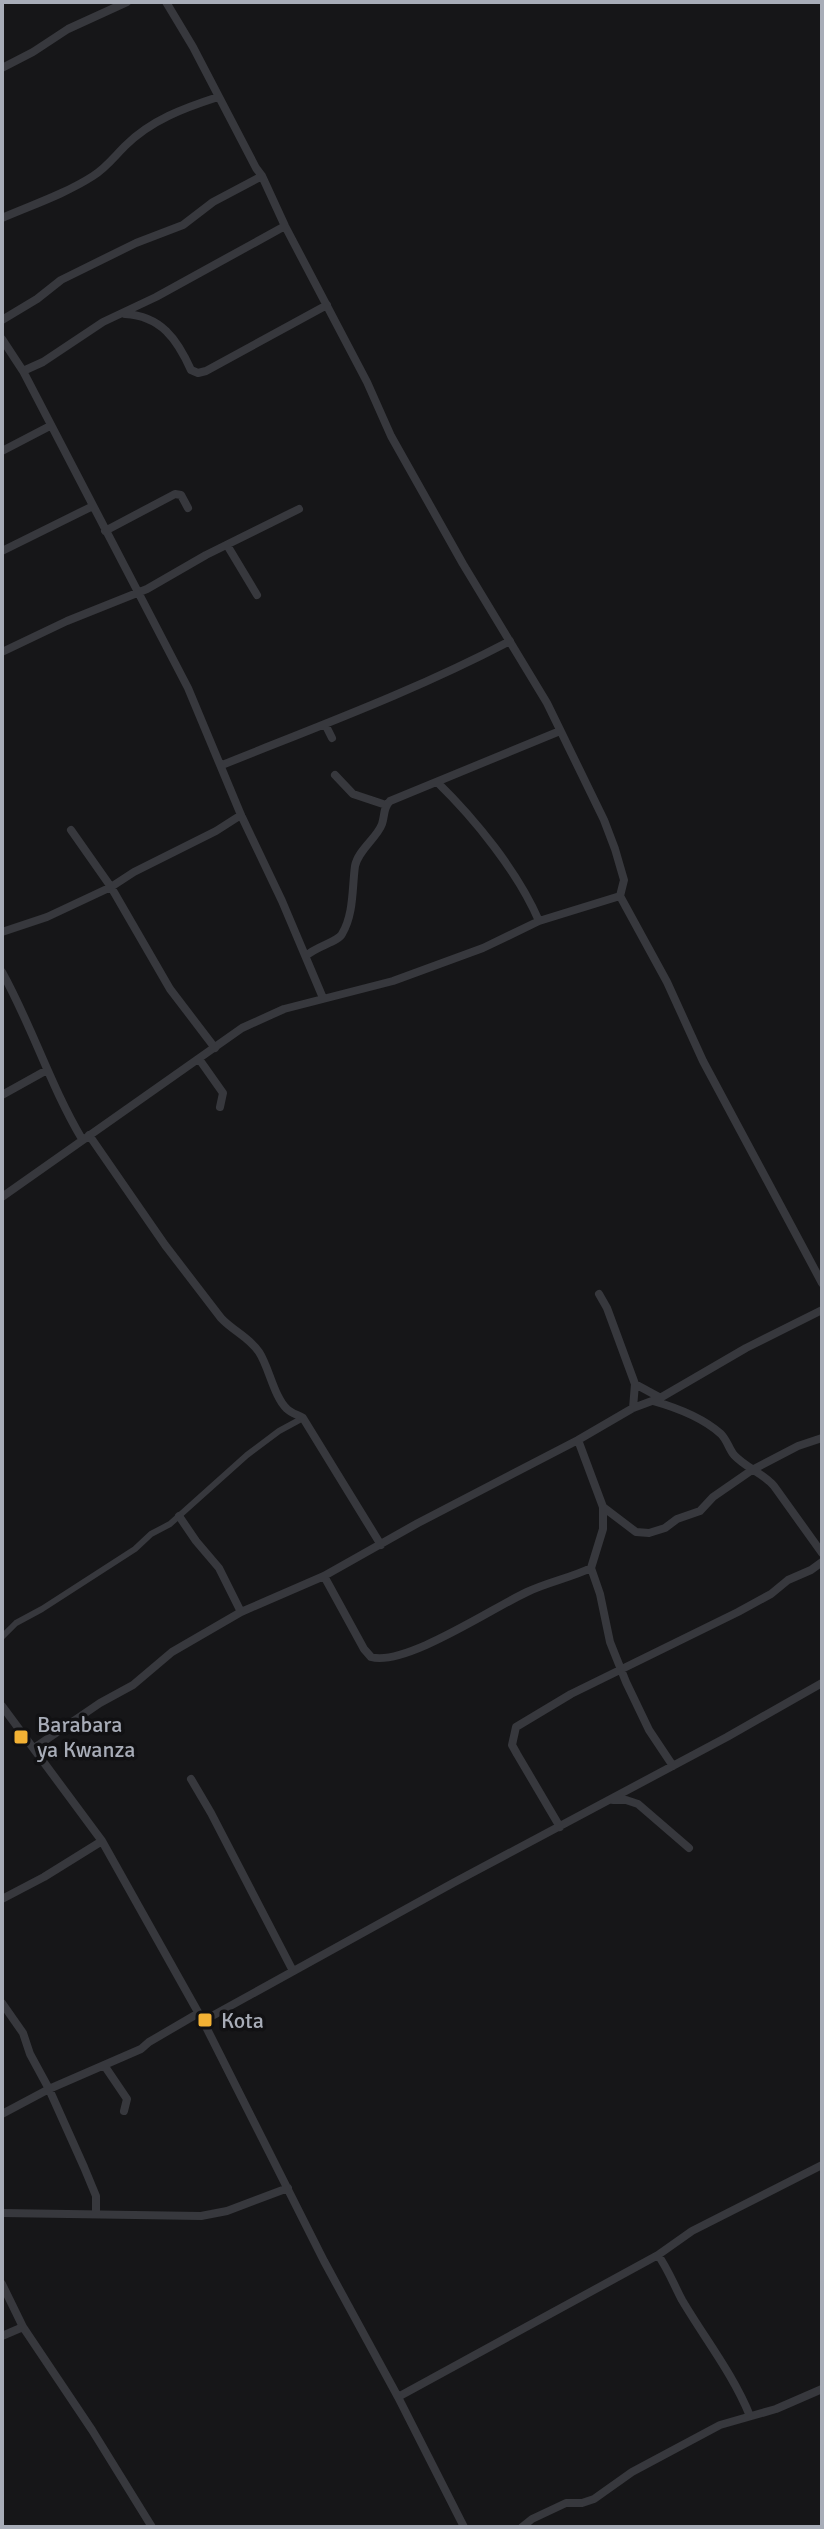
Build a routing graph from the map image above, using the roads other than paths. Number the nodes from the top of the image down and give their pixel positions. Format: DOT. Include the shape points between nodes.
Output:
graph roads {
  1 [pos="127,2"];
  2 [pos="166,2"];
  3 [pos="2,68"];
  4 [pos="218,97"];
  5 [pos="262,176"];
  6 [pos="2,218"];
  7 [pos="285,226"];
  8 [pos="327,305"];
  9 [pos="123,313"];
  10 [pos="2,320"];
  11 [pos="2,339"];
  12 [pos="5,351"];
  13 [pos="23,371"];
  14 [pos="50,426"];
  15 [pos="2,451"];
  16 [pos="93,506"];
  17 [pos="188,508"];
  18 [pos="299,509"];
  19 [pos="105,531"];
  20 [pos="227,545"];
  21 [pos="2,551"];
  22 [pos="138,592"];
  23 [pos="257,595"];
  24 [pos="510,641"];
  25 [pos="2,652"];
  26 [pos="325,724"];
  27 [pos="560,731"];
  28 [pos="332,738"];
  29 [pos="222,765"];
  30 [pos="335,775"];
  31 [pos="437,782"];
  32 [pos="386,805"];
  33 [pos="241,815"];
  34 [pos="71,830"];
  35 [pos="111,887"];
  36 [pos="620,896"];
  37 [pos="539,921"];
  38 [pos="2,932"];
  39 [pos="306,956"];
  40 [pos="2,972"];
  41 [pos="323,998"];
  42 [pos="215,1048"];
  43 [pos="199,1059"];
  44 [pos="47,1070"];
  45 [pos="2,1095"];
  46 [pos="220,1107"];
  47 [pos="86,1137"];
  48 [pos="2,1197"];
  49 [pos="822,1283"];
  50 [pos="599,1294"];
  51 [pos="822,1310"];
  52 [pos="635,1384"];
  53 [pos="655,1399"];
  54 [pos="633,1408"];
  55 [pos="303,1418"];
  56 [pos="822,1438"];
  57 [pos="578,1440"];
  58 [pos="752,1470"];
  59 [pos="603,1507"];
  60 [pos="179,1516"];
  61 [pos="381,1545"];
  62 [pos="822,1553"];
  63 [pos="822,1562"];
  64 [pos="591,1568"];
  65 [pos="324,1576"];
  66 [pos="241,1612"];
  67 [pos="2,1637"];
  68 [pos="621,1669"];
  69 [pos="822,1683"];
  70 [pos="2,1706"];
  71 [pos="34,1748"];
  72 [pos="673,1766"];
  73 [pos="191,1779"];
  74 [pos="608,1800"];
  75 [pos="560,1827"];
  76 [pos="102,1841"];
  77 [pos="689,1848"];
  78 [pos="2,1899"];
  79 [pos="293,1971"];
  80 [pos="2,2003"];
  81 [pos="200,2018"];
  82 [pos="104,2065"];
  83 [pos="49,2089"];
  84 [pos="124,2111"];
  85 [pos="2,2114"];
  86 [pos="822,2165"];
  87 [pos="288,2188"];
  88 [pos="2,2213"];
  89 [pos="96,2214"];
  90 [pos="658,2255"];
  91 [pos="2,2284"];
  92 [pos="23,2327"];
  93 [pos="2,2336"];
  94 [pos="822,2389"];
  95 [pos="398,2397"];
  96 [pos="750,2416"];
  97 [pos="152,2527"];
  98 [pos="464,2527"];
  99 [pos="522,2527"];
  1 -- 3 [label="street"];
  2 -- 4 [label="street"];
  4 -- 5 [label="street"];
  4 -- 6 [label="street" via="158,121 92,177"];
  5 -- 7 [label="street"];
  5 -- 10 [label="street" via="183,225 61,280"];
  7 -- 8 [label="street"];
  7 -- 9 [label="street"];
  8 -- 9 [label="street" via="198,373 158,323"];
  8 -- 24 [label="street" via="391,436"];
  9 -- 13 [label="street"];
  11 -- 12 [label="street"];
  12 -- 13 [label="street"];
  13 -- 14 [label="street"];
  14 -- 15 [label="street"];
  14 -- 16 [label="street"];
  16 -- 19 [label="street"];
  16 -- 21 [label="street"];
  17 -- 19 [label="street" via="178,494"];
  18 -- 20 [label="street"];
  19 -- 22 [label="street"];
  20 -- 22 [label="street"];
  20 -- 23 [label="street"];
  22 -- 25 [label="street"];
  22 -- 29 [label="street"];
  24 -- 26 [label="street"];
  24 -- 27 [label="street"];
  26 -- 28 [label="street"];
  26 -- 29 [label="street"];
  27 -- 31 [label="street"];
  27 -- 36 [label="street" via="615,849 624,880"];
  29 -- 33 [label="street"];
  30 -- 32 [label="street" via="353,794"];
  31 -- 32 [label="street"];
  31 -- 37 [label="street" via="473,820"];
  32 -- 39 [label="street" via="382,825 355,866 342,935"];
  33 -- 35 [label="street"];
  33 -- 39 [label="street"];
  34 -- 35 [label="street"];
  35 -- 38 [label="street"];
  35 -- 42 [label="street" via="170,989"];
  36 -- 37 [label="street"];
  36 -- 49 [label="street"];
  37 -- 41 [label="street" via="393,981"];
  39 -- 41 [label="street"];
  40 -- 44 [label="street"];
  41 -- 42 [label="street" via="242,1028"];
  42 -- 43 [label="street"];
  43 -- 46 [label="street" via="223,1093"];
  43 -- 47 [label="street"];
  44 -- 45 [label="street"];
  44 -- 47 [label="street"];
  47 -- 48 [label="street"];
  47 -- 55 [label="street" via="221,1318 258,1350 286,1409"];
  50 -- 52 [label="street"];
  51 -- 53 [label="street"];
  52 -- 53 [label="street"];
  52 -- 54 [label="street"];
  53 -- 54 [label="street"];
  53 -- 58 [label="street" via="702,1420"];
  54 -- 57 [label="street"];
  55 -- 60 [label="street" via="247,1455"];
  55 -- 61 [label="street"];
  56 -- 58 [label="street"];
  57 -- 59 [label="street"];
  57 -- 61 [label="street"];
  58 -- 59 [label="street" via="700,1511 649,1533 636,1532"];
  58 -- 62 [label="street" via="774,1486"];
  59 -- 64 [label="street" via="603,1529"];
  60 -- 66 [label="street" via="219,1568"];
  60 -- 67 [label="street"];
  61 -- 65 [label="street"];
  63 -- 68 [label="street" via="727,1618"];
  64 -- 65 [label="street" via="526,1592 391,1659 371,1657 364,1649"];
  64 -- 68 [label="street"];
  65 -- 66 [label="street"];
  66 -- 71 [label="street" via="172,1652 133,1685"];
  68 -- 72 [label="street" via="649,1730"];
  68 -- 75 [label="street" via="525,1720 513,1734 512,1745"];
  69 -- 72 [label="street"];
  70 -- 71 [label="street"];
  71 -- 76 [label="street"];
  72 -- 74 [label="street"];
  73 -- 79 [label="street"];
  74 -- 75 [label="street"];
  74 -- 77 [label="street" via="638,1804"];
  75 -- 79 [label="street"];
  76 -- 78 [label="street"];
  76 -- 81 [label="street"];
  79 -- 81 [label="street"];
  80 -- 83 [label="street" via="23,2033"];
  81 -- 82 [label="street"];
  81 -- 87 [label="street"];
  82 -- 83 [label="street"];
  82 -- 84 [label="street" via="127,2099"];
  83 -- 85 [label="street"];
  83 -- 89 [label="street" via="96,2196"];
  86 -- 90 [label="street" via="692,2231"];
  87 -- 89 [label="street" via="201,2216"];
  87 -- 95 [label="street"];
  88 -- 89 [label="street"];
  90 -- 95 [label="street"];
  90 -- 96 [label="street"];
  91 -- 92 [label="street"];
  92 -- 93 [label="street"];
  92 -- 97 [label="street"];
  94 -- 96 [label="street"];
  95 -- 98 [label="street"];
  96 -- 99 [label="street" via="674,2448 594,2499 566,2503"];
}
